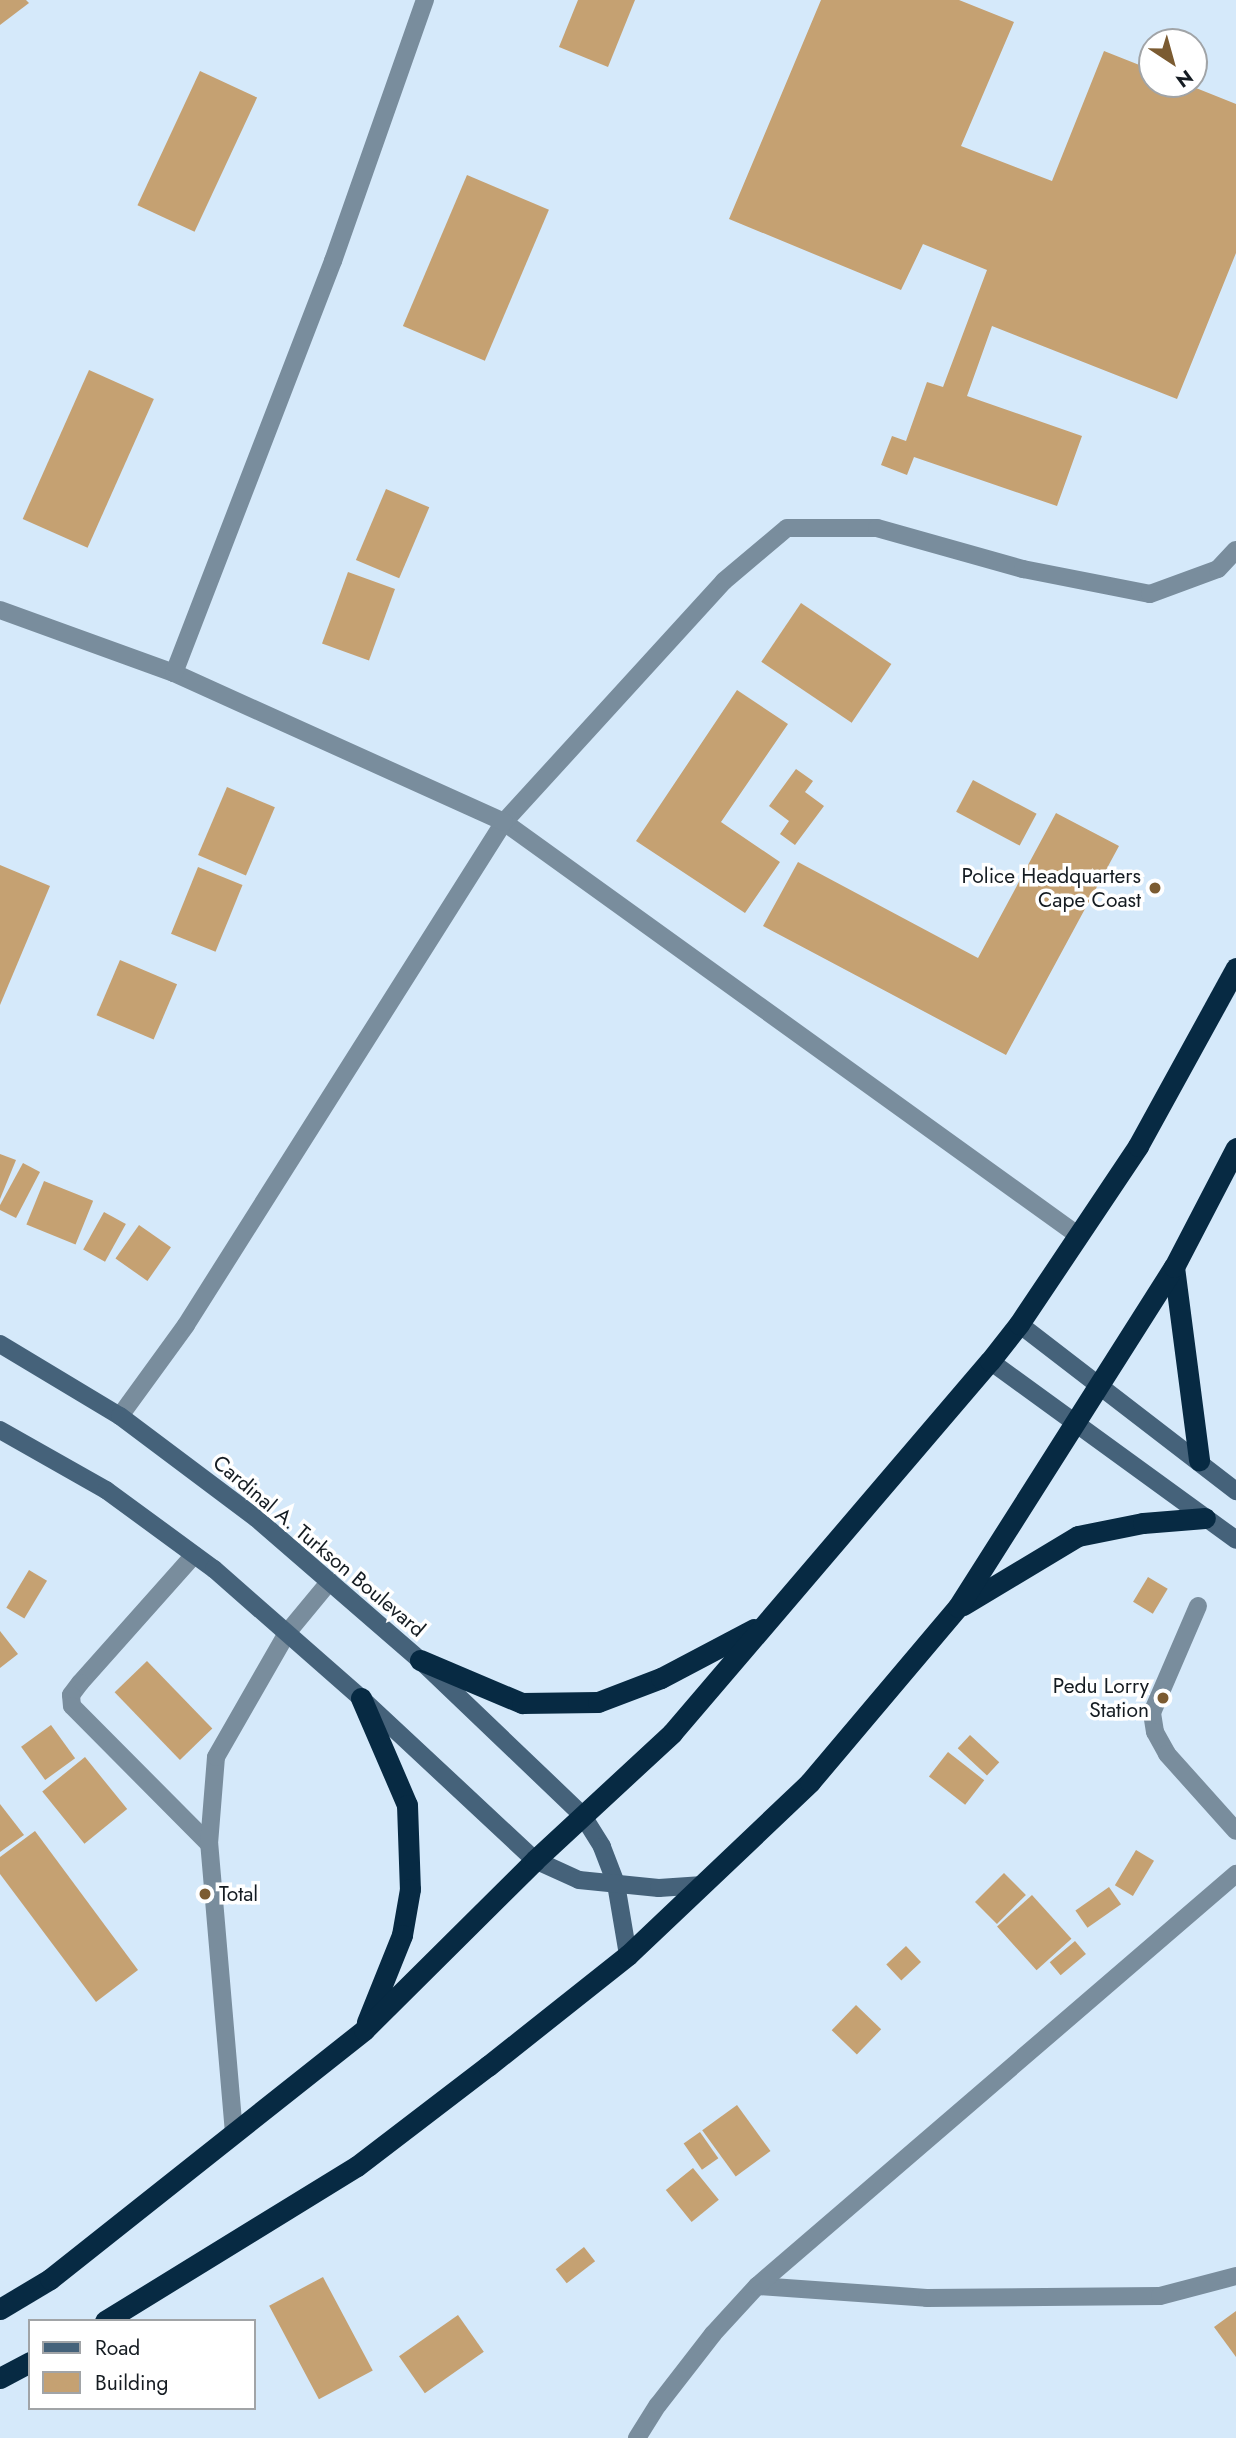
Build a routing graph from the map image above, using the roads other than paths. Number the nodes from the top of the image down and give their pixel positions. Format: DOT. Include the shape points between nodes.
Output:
graph roads {
  1 [pos="425,0"];
  2 [pos="1236,550"];
  3 [pos="0,610"];
  4 [pos="174,673"];
  5 [pos="504,822"];
  6 [pos="1236,968"];
  7 [pos="1236,1148"];
  8 [pos="1079,1236"];
  9 [pos="1174,1267"];
  10 [pos="1018,1324"];
  11 [pos="0,1344"];
  12 [pos="990,1361"];
  13 [pos="1100,1384"];
  14 [pos="120,1416"];
  15 [pos="1075,1422"];
  16 [pos="0,1430"];
  17 [pos="1199,1460"];
  18 [pos="1236,1491"];
  19 [pos="1205,1518"];
  20 [pos="1236,1540"];
  21 [pos="194,1555"];
  22 [pos="330,1581"];
  23 [pos="1198,1606"];
  24 [pos="958,1608"];
  25 [pos="762,1625"];
  26 [pos="287,1633"];
  27 [pos="419,1660"];
  28 [pos="361,1698"];
  29 [pos="583,1816"];
  30 [pos="1236,1831"];
  31 [pos="209,1844"];
  32 [pos="535,1860"];
  33 [pos="1236,1874"];
  34 [pos="616,1884"];
  35 [pos="703,1885"];
  36 [pos="628,1955"];
  37 [pos="364,2030"];
  38 [pos="234,2133"];
  39 [pos="1236,2276"];
  40 [pos="757,2286"];
  41 [pos="0,2309"];
  42 [pos="108,2319"];
  43 [pos="28,2363"];
  44 [pos="0,2378"];
  45 [pos="637,2438"];
  1 -- 4 [label="street" via="333,261"];
  2 -- 5 [label="street" via="1217,569 1150,594 1023,569 877,528 787,528 724,581"];
  3 -- 4 [label="street"];
  4 -- 5 [label="street"];
  5 -- 8 [label="street"];
  5 -- 14 [label="street" via="186,1325"];
  6 -- 8 [label="highway" via="1138,1146"];
  7 -- 9 [label="highway"];
  8 -- 10 [label="highway"];
  9 -- 13 [label="highway"];
  9 -- 17 [label="highway"];
  10 -- 12 [label="highway"];
  10 -- 13 [label="street"];
  11 -- 14 [label="street, Cardinal A. Turkson Boulevard"];
  12 -- 15 [label="street"];
  12 -- 25 [label="highway"];
  13 -- 15 [label="highway"];
  13 -- 17 [label="street"];
  14 -- 22 [label="street, Cardinal A. Turkson Boulevard" via="256,1518"];
  15 -- 19 [label="street"];
  15 -- 24 [label="highway"];
  16 -- 21 [label="street" via="106,1490"];
  17 -- 18 [label="street"];
  19 -- 20 [label="street"];
  19 -- 24 [label="highway" via="1078,1535"];
  21 -- 26 [label="street"];
  21 -- 31 [label="street" via="71,1695 72,1706"];
  22 -- 26 [label="street"];
  22 -- 27 [label="street, Cardinal A. Turkson Boulevard"];
  23 -- 30 [label="street" via="1152,1713 1155,1732 1167,1754"];
  24 -- 35 [label="highway" via="810,1782"];
  25 -- 27 [label="highway" via="661,1678 598,1702 522,1703"];
  25 -- 29 [label="highway" via="672,1733"];
  26 -- 28 [label="street"];
  26 -- 31 [label="street" via="216,1757"];
  27 -- 29 [label="street, Cardinal A. Turkson Boulevard"];
  28 -- 32 [label="street"];
  28 -- 37 [label="highway" via="407,1805 410,1889 402,1935"];
  29 -- 32 [label="highway"];
  29 -- 34 [label="street, Cardinal A. Turkson Boulevard" via="602,1847"];
  31 -- 38 [label="street"];
  32 -- 34 [label="street" via="579,1880"];
  32 -- 37 [label="highway"];
  33 -- 40 [label="street"];
  34 -- 35 [label="street" via="659,1888"];
  34 -- 36 [label="street, Cardinal A. Turkson Boulevard"];
  35 -- 36 [label="highway"];
  36 -- 42 [label="highway" via="357,2166"];
  37 -- 38 [label="highway"];
  38 -- 41 [label="highway" via="50,2279"];
  39 -- 40 [label="street" via="1160,2296 927,2298"];
  40 -- 45 [label="street" via="697,2354"];
  43 -- 44 [label="highway"];
}
